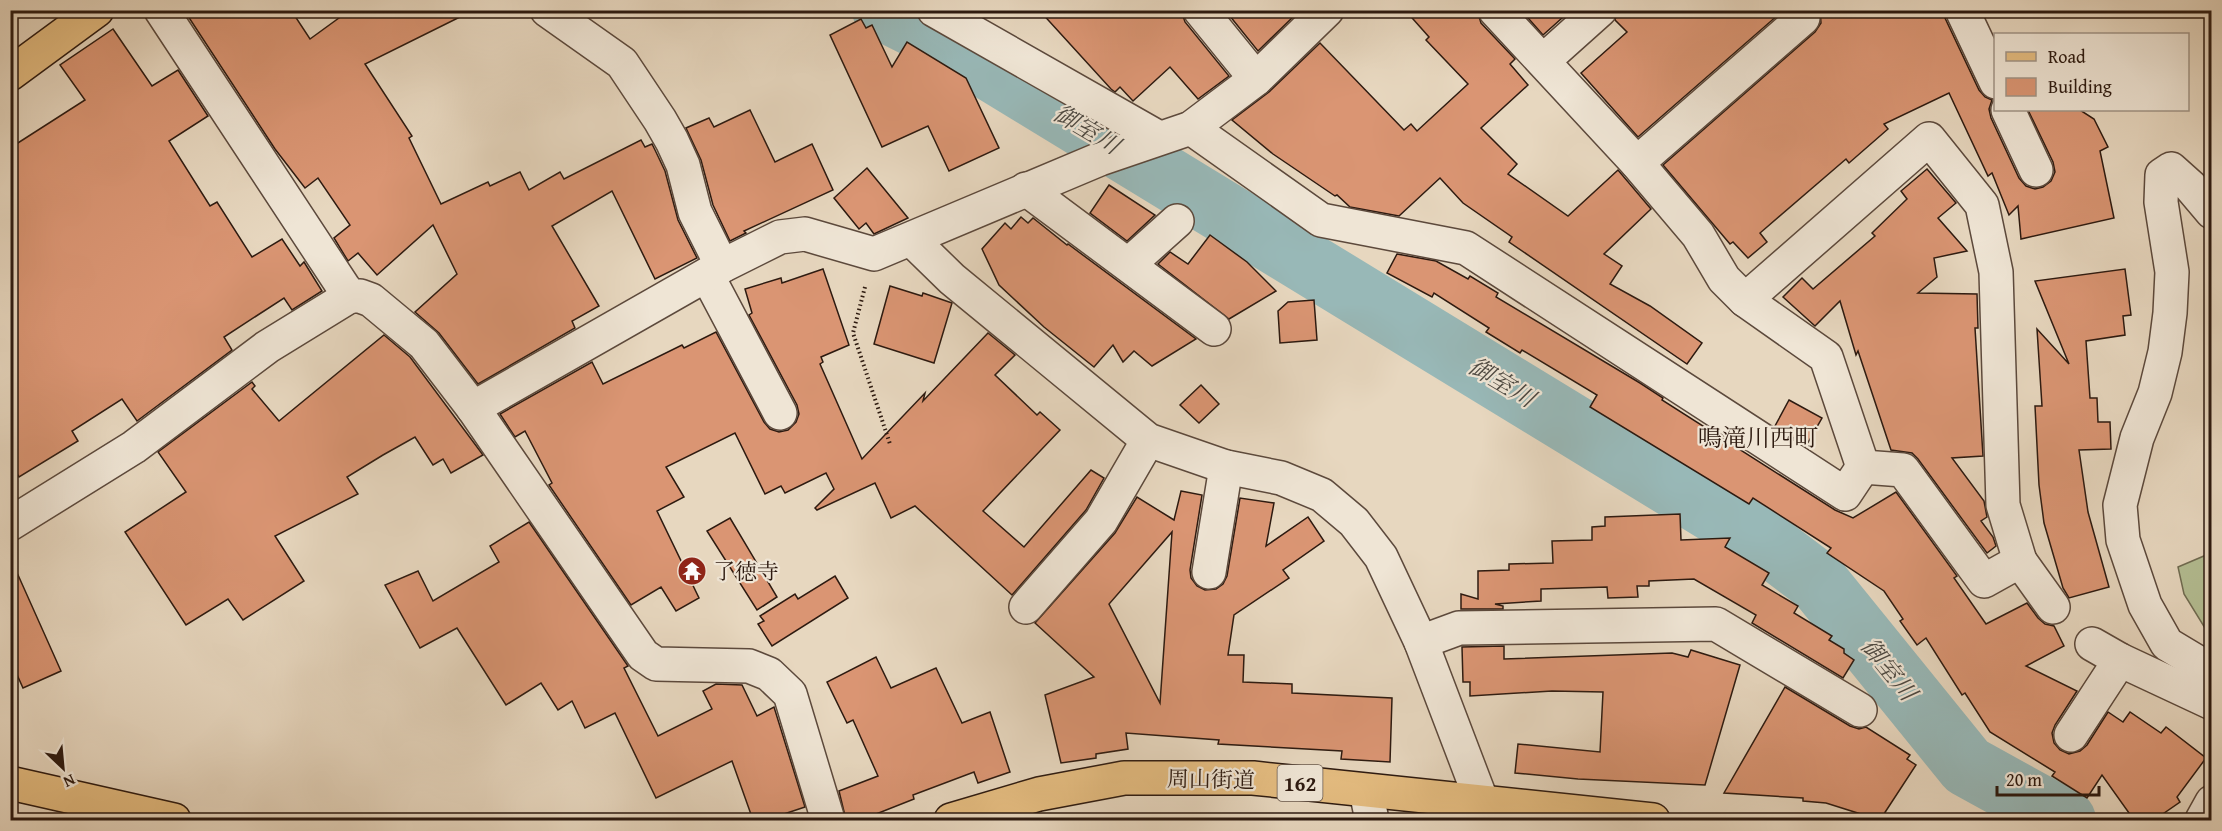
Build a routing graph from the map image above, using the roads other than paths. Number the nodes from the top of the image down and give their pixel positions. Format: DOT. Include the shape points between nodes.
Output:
graph roads {
  1 [pos="97,10"];
  2 [pos="161,10"];
  3 [pos="547,10"];
  4 [pos="1200,10"];
  5 [pos="1327,10"];
  6 [pos="1495,10"];
  7 [pos="1600,10"];
  8 [pos="1796,10"];
  9 [pos="1962,10"];
  10 [pos="951,15"];
  11 [pos="1544,62"];
  12 [pos="10,74"];
  13 [pos="1256,79"];
  14 [pos="1994,80"];
  15 [pos="2008,111"];
  16 [pos="1191,128"];
  17 [pos="1154,140"];
  18 [pos="1637,163"];
  19 [pos="2036,170"];
  20 [pos="1026,189"];
  21 [pos="2211,212"];
  22 [pos="1177,221"];
  23 [pos="912,240"];
  24 [pos="1129,264"];
  25 [pos="714,270"];
  26 [pos="350,296"];
  27 [pos="1745,300"];
  28 [pos="1214,330"];
  29 [pos="472,408"];
  30 [pos="780,413"];
  31 [pos="1148,441"];
  32 [pos="1226,466"];
  33 [pos="1863,467"];
  34 [pos="13,517"];
  35 [pos="2020,561"];
  36 [pos="1209,572"];
  37 [pos="1026,607"];
  38 [pos="2053,607"];
  39 [pos="1421,642"];
  40 [pos="2092,644"];
  41 [pos="2120,660"];
  42 [pos="2211,671"];
  43 [pos="2211,703"];
  44 [pos="1860,710"];
  45 [pos="2071,735"];
  46 [pos="10,783"];
  47 [pos="1482,802"];
  48 [pos="2211,802"];
  49 [pos="1369,806"];
  50 [pos="1516,813"];
  51 [pos="174,820"];
  52 [pos="828,820"];
  53 [pos="951,820"];
  54 [pos="1653,820"];
  55 [pos="2202,820"];
  1 -- 12 [label="main road"];
  2 -- 26 [label="street"];
  3 -- 25 [label="street" via="622,63 660,120 683,165"];
  4 -- 13 [label="street"];
  5 -- 13 [label="street"];
  6 -- 11 [label="street"];
  7 -- 11 [label="street"];
  8 -- 18 [label="street" via="1803,18"];
  9 -- 14 [label="street"];
  10 -- 17 [label="street"];
  11 -- 18 [label="street"];
  13 -- 16 [label="street"];
  15 -- 19 [label="street"];
  16 -- 17 [label="street"];
  16 -- 33 [label="street" via="1321,220 1466,248 1845,494"];
  17 -- 20 [label="street"];
  18 -- 27 [label="street" via="1698,235 1724,279"];
  20 -- 23 [label="street"];
  20 -- 24 [label="street"];
  21 -- 42 [label="street" via="2171,169 2162,175 2161,202 2172,272 2170,313 2155,393 2120,505 2123,540 2145,605 2167,644"];
  22 -- 24 [label="street"];
  23 -- 25 [label="street" via="874,255 806,234 780,237"];
  23 -- 31 [label="street" via="952,279"];
  24 -- 28 [label="street"];
  25 -- 29 [label="street"];
  25 -- 30 [label="street"];
  26 -- 29 [label="street" via="371,300 423,344"];
  26 -- 34 [label="street" via="267,346 134,447"];
  27 -- 33 [label="street" via="1827,357"];
  27 -- 35 [label="street" via="1929,139 1982,205 1996,272 2003,504"];
  29 -- 52 [label="street" via="643,655 656,664 748,666 769,674 790,694"];
  31 -- 32 [label="street"];
  31 -- 37 [label="street" via="1101,521"];
  32 -- 36 [label="street"];
  32 -- 39 [label="street" via="1281,478 1322,495 1354,522 1381,557"];
  33 -- 35 [label="street" via="1903,470 1984,581"];
  35 -- 38 [label="street"];
  39 -- 44 [label="street" via="1459,628 1716,624"];
  39 -- 47 [label="street"];
  40 -- 41 [label="street"];
  41 -- 43 [label="street"];
  41 -- 45 [label="street"];
  46 -- 51 [label="main road"];
  47 -- 49 [label="main road, 周山街道 / 162"];
  47 -- 50 [label="main road, 周山街道 / 162"];
  48 -- 55 [label="street"];
  49 -- 53 [label="main road, 周山街道 / 162" via="1253,778 1124,778 1039,794"];
  50 -- 54 [label="main road, 周山街道 / 162"];
}
